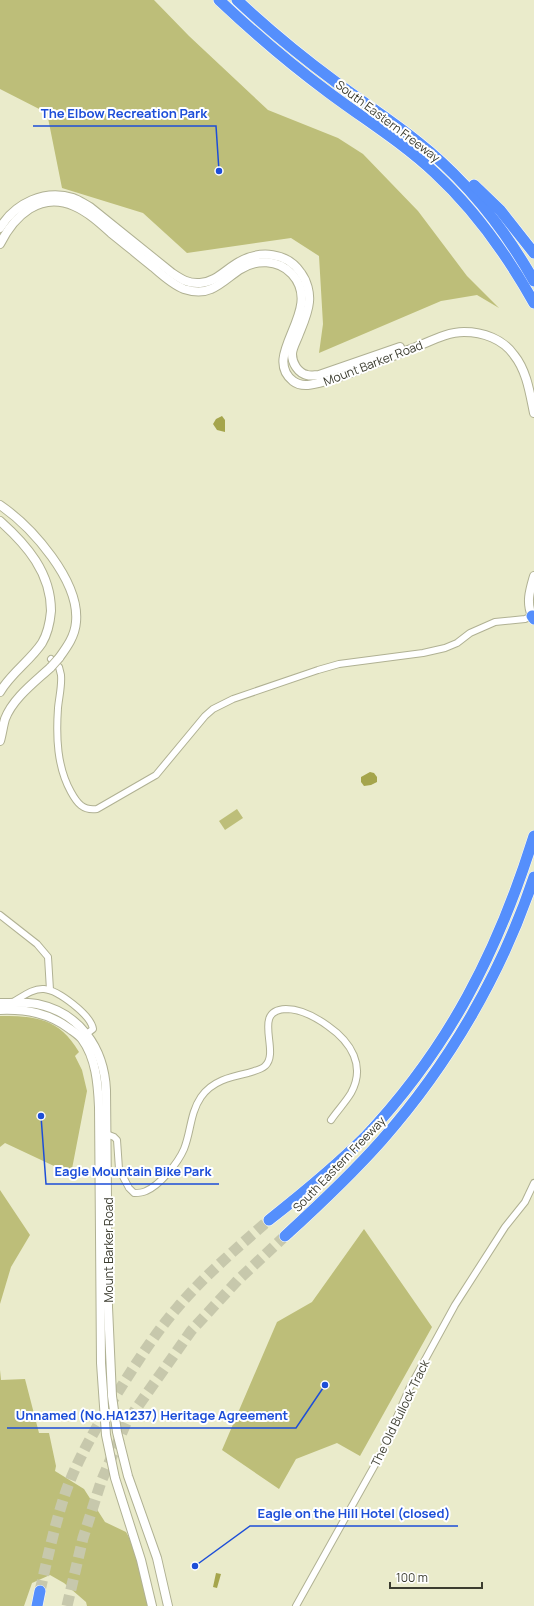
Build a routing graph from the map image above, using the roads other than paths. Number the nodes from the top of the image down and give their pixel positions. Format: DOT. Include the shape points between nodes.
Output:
graph roads {
  1 [pos="219,0"];
  2 [pos="237,0"];
  3 [pos="241,0"];
  4 [pos="261,22"];
  5 [pos="418,142"];
  6 [pos="0,228"];
  7 [pos="0,244"];
  8 [pos="534,253"];
  9 [pos="534,281"];
  10 [pos="534,303"];
  11 [pos="534,399"];
  12 [pos="534,413"];
  13 [pos="0,505"];
  14 [pos="0,521"];
  15 [pos="534,576"];
  16 [pos="532,617"];
  17 [pos="54,661"];
  18 [pos="0,692"];
  19 [pos="0,741"];
  20 [pos="534,836"];
  21 [pos="534,877"];
  22 [pos="0,915"];
  23 [pos="50,990"];
  24 [pos="0,1003"];
  25 [pos="13,1003"];
  26 [pos="0,1010"];
  27 [pos="84,1036"];
  28 [pos="331,1120"];
  29 [pos="103,1132"];
  30 [pos="534,1183"];
  31 [pos="269,1220"];
  32 [pos="286,1236"];
  33 [pos="116,1422"];
  34 [pos="105,1423"];
  35 [pos="40,1592"];
  36 [pos="37,1606"];
  37 [pos="152,1606"];
  38 [pos="166,1606"];
  39 [pos="296,1606"];
  1 -- 10 [label="highway, South Eastern Freeway" via="303,73 384,132 459,196 518,275"];
  2 -- 4 [label="highway, South Eastern Freeway"];
  3 -- 4 [label="highway"];
  4 -- 5 [label="highway, South Eastern Freeway" via="311,64"];
  5 -- 8 [label="highway" via="454,165 500,210"];
  5 -- 9 [label="highway, South Eastern Freeway" via="466,186 488,212 508,238"];
  6 -- 11 [label="main road, Mount Barker Road" via="18,208 29,201 41,197 63,196 90,207 184,281 209,281 251,257 268,254 278,256 287,260 301,273 308,291 307,312 292,354 294,364 300,372 319,375 453,329 475,329 501,338 517,352 528,372"];
  7 -- 12 [label="main road, Mount Barker Road" via="14,220 33,206 49,202 65,203 96,220 162,275 186,290 210,290 245,266 260,262 276,263 293,275 301,293 300,314 286,345 283,363 286,373 293,381 301,385 312,385 448,335 473,332 498,341 514,355 524,374"];
  13 -- 17 [label="main road" via="33,535 71,591 76,622 71,640"];
  14 -- 18 [label="main road" via="19,538 43,571 51,603 48,630 42,643"];
  15 -- 16 [label="main road" via="529,597"];
  16 -- 17 [label="street" via="495,622 445,648 410,656 339,664 233,699 205,716 156,775 97,810 83,808 77,803 63,774 58,734 61,675"];
  17 -- 19 [label="main road" via="9,712"];
  20 -- 31 [label="highway, South Eastern Freeway" via="494,945 463,1005 428,1061 408,1088 364,1137 316,1183"];
  21 -- 32 [label="highway, South Eastern Freeway" via="493,975 443,1061 382,1141"];
  22 -- 23 [label="street" via="38,944 48,957"];
  23 -- 25 [label="street" via="37,990"];
  23 -- 27 [label="street" via="71,1003 92,1024 92,1029"];
  24 -- 25 [label="main road, Mount Barker Road"];
  25 -- 27 [label="main road, Mount Barker Road" via="37,1004 54,1010 76,1024"];
  26 -- 27 [label="main road" via="40,1013"];
  27 -- 29 [label="main road, Mount Barker Road" via="95,1070"];
  28 -- 29 [label="street" via="355,1083 356,1062 353,1051 346,1041 318,1019 305,1013 284,1009 274,1012 268,1020 268,1063 259,1070 224,1079 206,1091 191,1117 180,1157 151,1188 134,1193 129,1188 119,1170 117,1140"];
  29 -- 33 [label="main road, Mount Barker Road" via="110,1368"];
  29 -- 34 [label="main road, Mount Barker Road" via="101,1363"];
  30 -- 39 [label="street, The Old Bullock Track" via="525,1202 505,1227 455,1305 409,1389 377,1461"];
  33 -- 34 [label="main road"];
  33 -- 38 [label="main road, Mount Barker Road" via="128,1476 157,1558"];
  34 -- 37 [label="main road, Mount Barker Road" via="115,1478 141,1560"];
  35 -- 36 [label="highway"];
}
